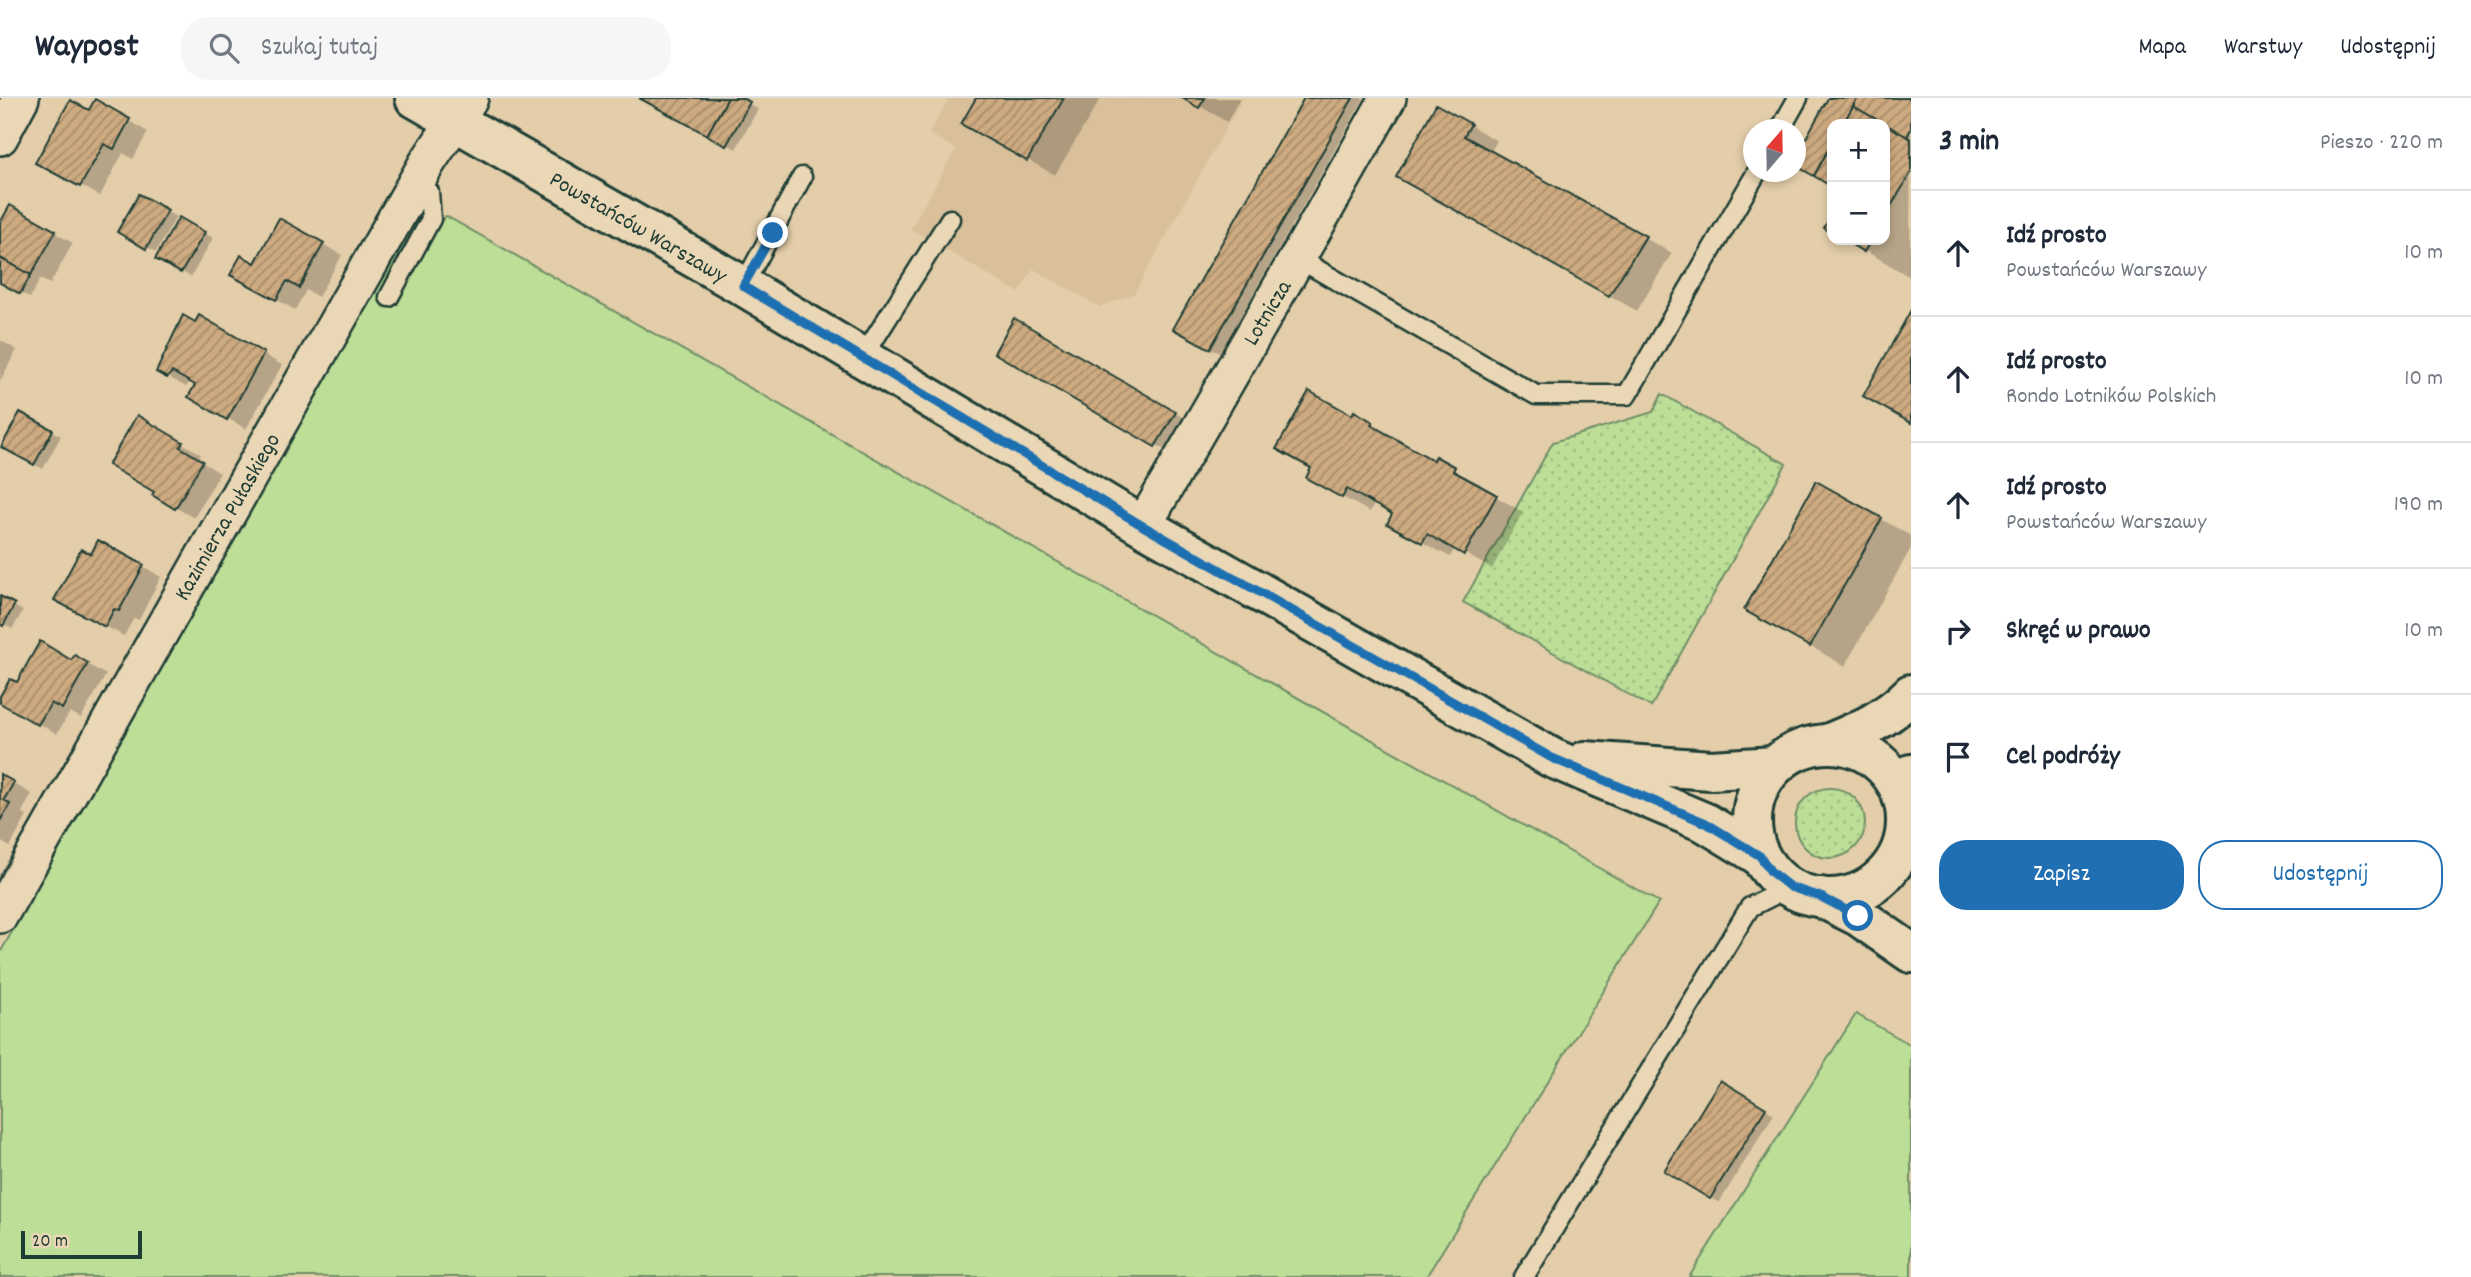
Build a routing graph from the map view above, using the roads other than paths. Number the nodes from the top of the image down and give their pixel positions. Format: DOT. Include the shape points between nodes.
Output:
graph roads {
  1 [pos="21,98"];
  2 [pos="415,98"];
  3 [pos="1388,98"];
  4 [pos="1798,98"];
  5 [pos="462,109"];
  6 [pos="1786,119"];
  7 [pos="0,137"];
  8 [pos="802,177"];
  9 [pos="1750,182"];
  10 [pos="415,183"];
  11 [pos="950,219"];
  12 [pos="1299,259"];
  13 [pos="743,286"];
  14 [pos="389,297"];
  15 [pos="863,358"];
  16 [pos="1143,526"];
  17 [pos="1911,694"];
  18 [pos="1828,744"];
  19 [pos="1552,758"];
  20 [pos="1775,766"];
  21 [pos="1907,785"];
  22 [pos="1760,856"];
  23 [pos="1908,856"];
  24 [pos="1805,892"];
  25 [pos="0,915"];
  26 [pos="1911,953"];
  27 [pos="1524,1277"];
  1 -- 7 [label="street"];
  2 -- 5 [label="main road, Powstańców Warszawy"];
  3 -- 12 [label="street, Lotnicza"];
  4 -- 6 [label="lane"];
  5 -- 10 [label="street, Kazimierza Pułaskiego"];
  5 -- 13 [label="main road, Powstańców Warszawy"];
  8 -- 13 [label="lane"];
  9 -- 12 [label="lane" via="1627,395 1536,395"];
  10 -- 14 [label="lane" via="429,192 431,219"];
  10 -- 25 [label="street, Kazimierza Pułaskiego"];
  11 -- 15 [label="lane"];
  12 -- 16 [label="street, Lotnicza"];
  13 -- 15 [label="main road, Powstańców Warszawy"];
  15 -- 16 [label="main road, Powstańców Warszawy"];
  16 -- 19 [label="main road, Powstańców Warszawy"];
  17 -- 18 [label="main road" via="1894,712"];
  18 -- 20 [label="main road" via="1790,754"];
  18 -- 21 [label="main road" via="1844,745 1874,758"];
  19 -- 20 [label="main road, Powstańców Warszawy" via="1711,770"];
  19 -- 22 [label="main road, Powstańców Warszawy" via="1706,823"];
  20 -- 22 [label="main road" via="1755,799 1752,818"];
  21 -- 23 [label="main road"];
  22 -- 24 [label="main road" via="1771,872"];
  23 -- 24 [label="main road" via="1896,859 1873,883 1843,897"];
  24 -- 26 [label="main road" via="1858,916"];
  24 -- 27 [label="lane" via="1750,907"];
}
